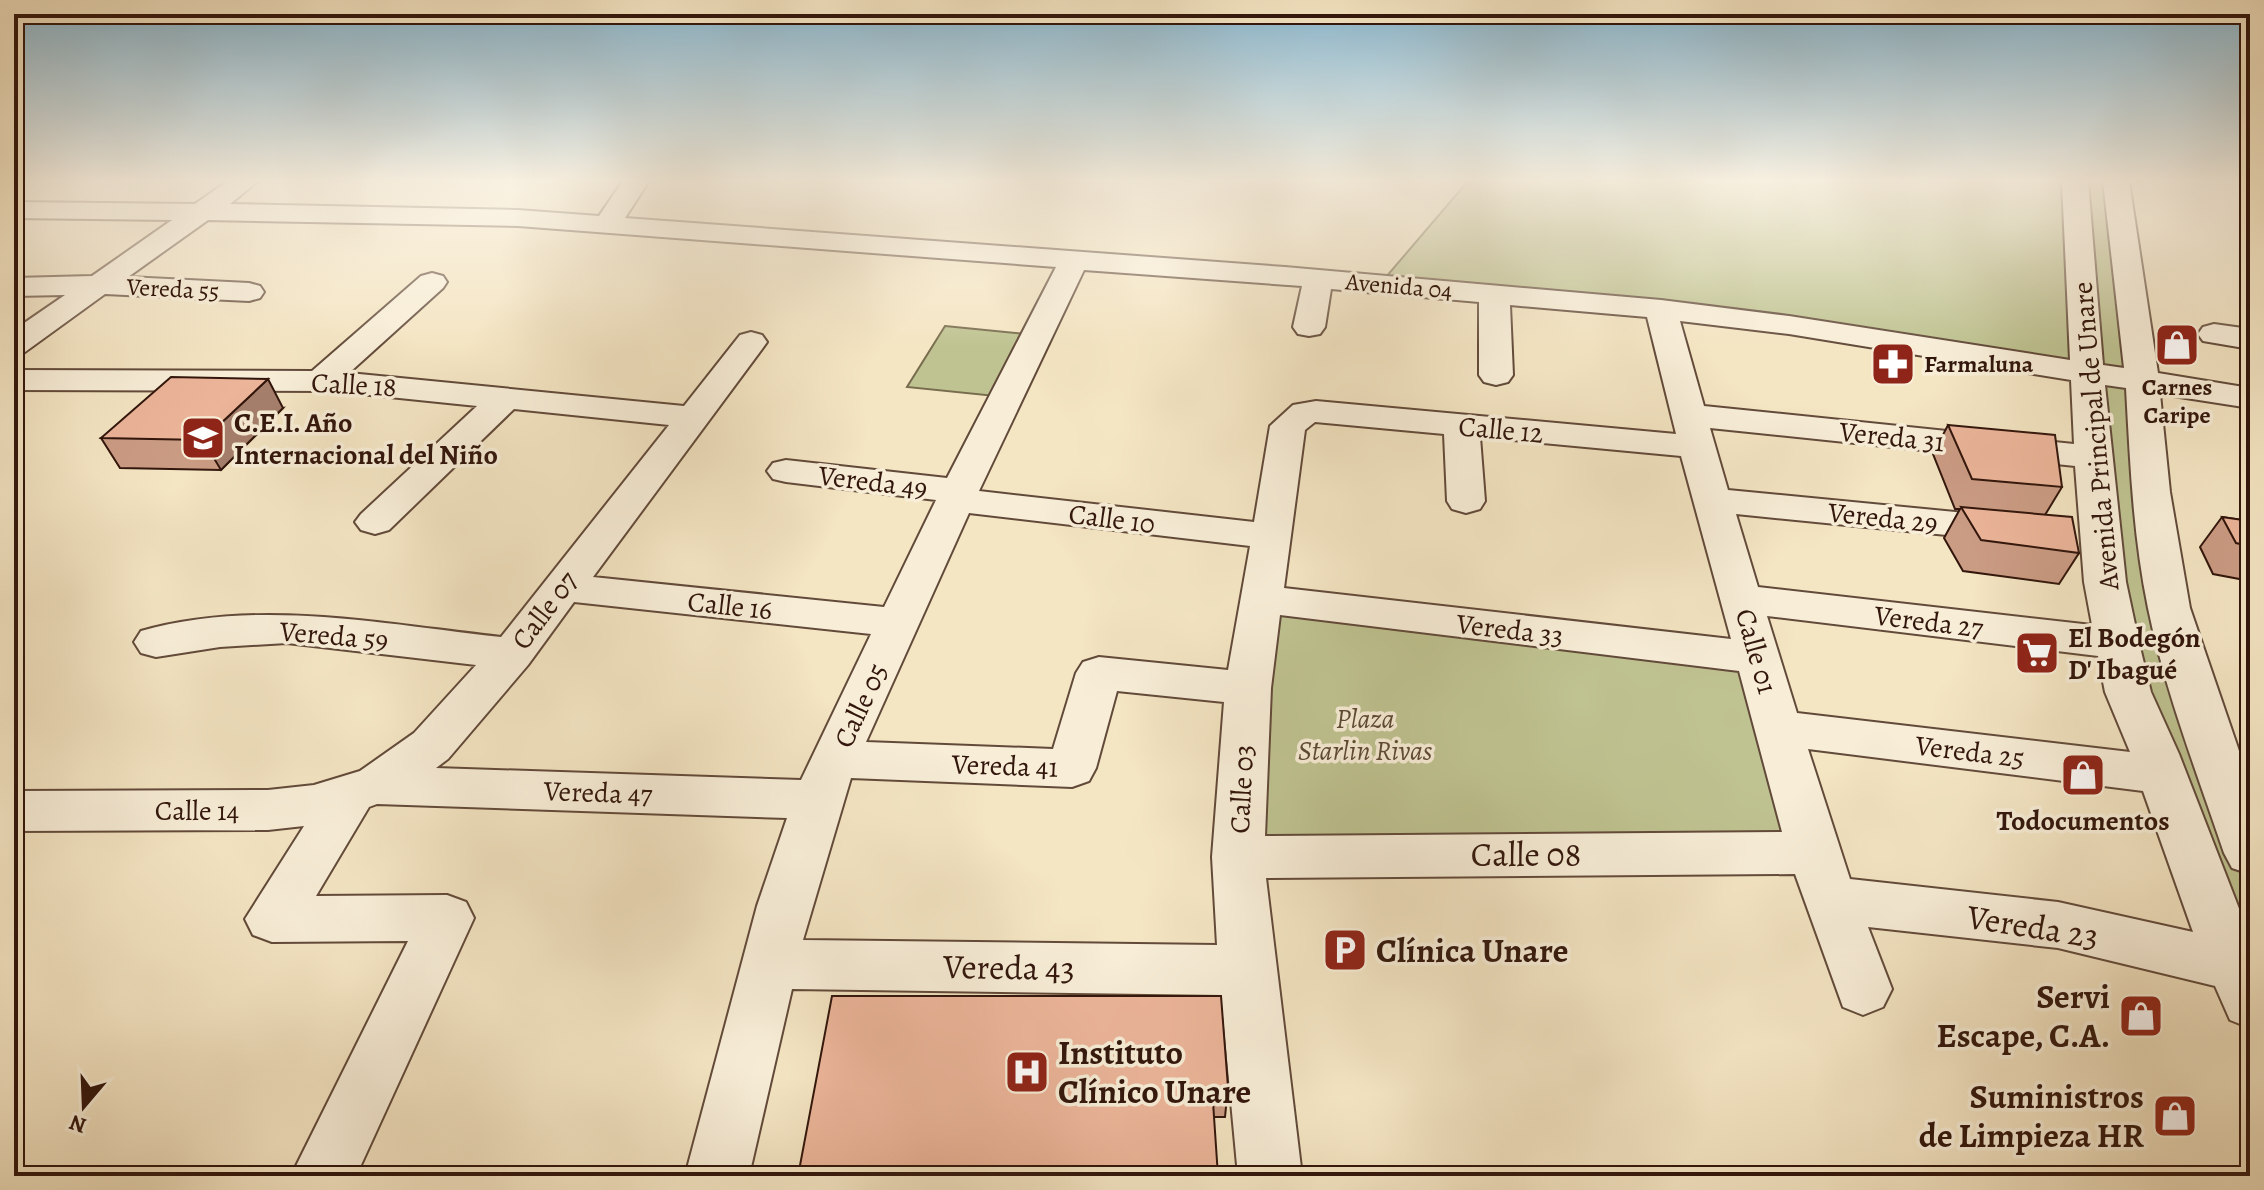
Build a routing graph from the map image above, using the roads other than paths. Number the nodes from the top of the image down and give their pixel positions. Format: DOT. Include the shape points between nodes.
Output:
graph roads {
  1 [pos="164,237"];
  2 [pos="778,237"];
  3 [pos="2079,237"];
  4 [pos="2123,237"];
  5 [pos="1074,260"];
  6 [pos="1318,279"];
  7 [pos="432,282"];
  8 [pos="97,285"];
  9 [pos="14,287"];
  10 [pos="249,292"];
  11 [pos="1494,294"];
  12 [pos="1661,309"];
  13 [pos="1309,327"];
  14 [pos="2214,334"];
  15 [pos="2250,339"];
  16 [pos="751,342"];
  17 [pos="14,345"];
  18 [pos="2089,373"];
  19 [pos="1496,375"];
  20 [pos="14,380"];
  21 [pos="320,381"];
  22 [pos="2142,381"];
  23 [pos="507,397"];
  24 [pos="2250,398"];
  25 [pos="1305,412"];
  26 [pos="693,417"];
  27 [pos="1461,425"];
  28 [pos="1693,431"];
  29 [pos="2094,457"];
  30 [pos="786,471"];
  31 [pos="957,496"];
  32 [pos="1713,500"];
  33 [pos="1466,501"];
  34 [pos="375,522"];
  35 [pos="2069,535"];
  36 [pos="1270,536"];
  37 [pos="560,587"];
  38 [pos="1260,599"];
  39 [pos="1742,599"];
  40 [pos="899,623"];
  41 [pos="156,642"];
  42 [pos="2117,643"];
  43 [pos="512,654"];
  44 [pos="1759,658"];
  45 [pos="1248,688"];
  46 [pos="1779,728"];
  47 [pos="2162,775"];
  48 [pos="826,779"];
  49 [pos="363,791"];
  50 [pos="14,811"];
  51 [pos="2250,853"];
  52 [pos="1238,857"];
  53 [pos="1822,876"];
  54 [pos="770,964"];
  55 [pos="1248,970"];
  56 [pos="2242,984"];
  57 [pos="1863,989"];
  58 [pos="323,1176"];
  59 [pos="717,1176"];
  60 [pos="1270,1176"];
  1 -- 8 [label="street"];
  2 -- 5 [label="street, Avenida 04"];
  3 -- 18 [label="street, Avenida Principal de Unare"];
  4 -- 22 [label="street, Avenida Principal de Unare"];
  5 -- 6 [label="street, Avenida 04"];
  5 -- 31 [label="street, Calle 05"];
  6 -- 11 [label="street, Avenida 04"];
  6 -- 13 [label="street"];
  7 -- 21 [label="street"];
  8 -- 9 [label="street, Vereda 55"];
  8 -- 10 [label="street, Vereda 55"];
  8 -- 17 [label="street"];
  11 -- 12 [label="street, Avenida 04"];
  11 -- 19 [label="street"];
  12 -- 18 [label="street, Avenida 04"];
  12 -- 28 [label="street, Calle 01"];
  14 -- 15 [label="street"];
  16 -- 26 [label="street, Calle 07"];
  18 -- 22 [label="street, Avenida 04"];
  18 -- 29 [label="street, Avenida Principal de Unare"];
  20 -- 21 [label="street, Calle 18"];
  21 -- 23 [label="street, Calle 18"];
  22 -- 24 [label="street, Avenida 04"];
  22 -- 51 [label="street, Avenida Principal de Unare" via="2151,492 2169,608"];
  23 -- 26 [label="street, Calle 18"];
  23 -- 34 [label="street"];
  25 -- 27 [label="street, Calle 12"];
  25 -- 36 [label="street, Calle 03" via="1293,419 1285,434"];
  26 -- 37 [label="street, Calle 07"];
  27 -- 28 [label="street, Calle 12"];
  27 -- 33 [label="street"];
  28 -- 29 [label="street, Vereda 31"];
  28 -- 32 [label="street, Calle 01"];
  29 -- 35 [label="street, Avenida Principal de Unare"];
  30 -- 31 [label="street, Vereda 49"];
  31 -- 36 [label="street, Calle 10"];
  31 -- 40 [label="street, Calle 05"];
  32 -- 35 [label="street, Vereda 29"];
  32 -- 39 [label="street, Calle 01"];
  35 -- 42 [label="street, Avenida Principal de Unare"];
  36 -- 38 [label="street, Calle 03"];
  37 -- 40 [label="street, Calle 16"];
  37 -- 43 [label="street, Calle 07"];
  38 -- 44 [label="street, Vereda 33"];
  38 -- 45 [label="street, Calle 03"];
  39 -- 42 [label="street, Vereda 27"];
  39 -- 44 [label="street, Calle 01"];
  40 -- 48 [label="street, Calle 05"];
  41 -- 43 [label="street, Vereda 59" via="287,628"];
  42 -- 47 [label="street, Avenida Principal de Unare" via="2128,692"];
  43 -- 49 [label="street, Calle 07" via="431,746"];
  44 -- 46 [label="street, Calle 01"];
  45 -- 48 [label="street, Vereda 41" via="1099,673 1072,768"];
  45 -- 52 [label="street, Calle 03"];
  46 -- 47 [label="street, Vereda 25"];
  46 -- 53 [label="street, Calle 01"];
  47 -- 56 [label="street, Avenida Principal de Unare"];
  48 -- 49 [label="street, Vereda 47"];
  48 -- 54 [label="street, Calle 05"];
  49 -- 50 [label="street, Calle 14" via="314,805 268,810"];
  49 -- 58 [label="street" via="272,919 447,918"];
  52 -- 53 [label="street, Calle 08"];
  52 -- 55 [label="street, Calle 03"];
  53 -- 56 [label="street, Vereda 23" via="2058,925"];
  53 -- 57 [label="street, Calle 01"];
  54 -- 55 [label="street, Vereda 43"];
  54 -- 59 [label="street, Calle 05"];
  55 -- 60 [label="street, Calle 03"];
}
